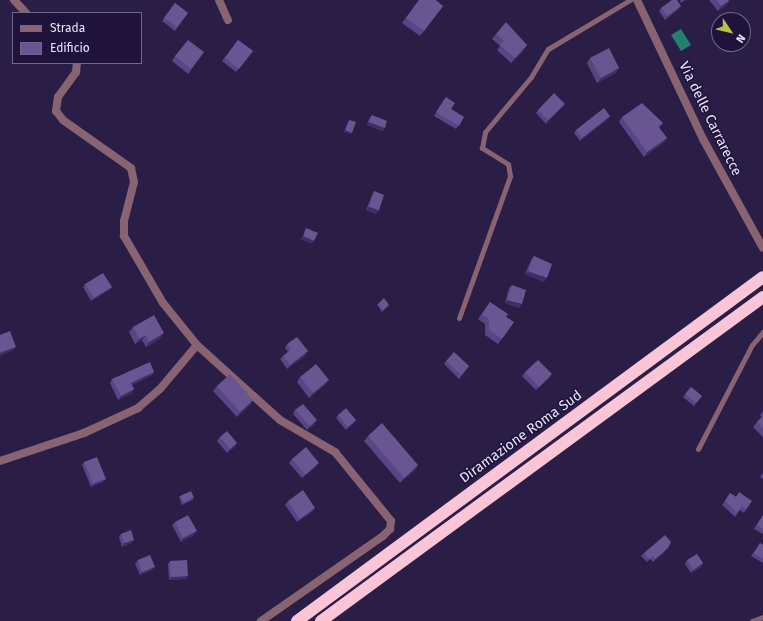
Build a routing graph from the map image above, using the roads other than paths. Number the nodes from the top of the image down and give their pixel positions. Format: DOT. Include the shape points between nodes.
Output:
graph roads {
  1 [pos="14,0"];
  2 [pos="219,0"];
  3 [pos="636,0"];
  4 [pos="25,12"];
  5 [pos="228,20"];
  6 [pos="77,64"];
  7 [pos="763,248"];
  8 [pos="763,277"];
  9 [pos="763,297"];
  10 [pos="459,318"];
  11 [pos="763,332"];
  12 [pos="197,345"];
  13 [pos="698,449"];
  14 [pos="0,460"];
  15 [pos="763,617"];
  16 [pos="261,621"];
  17 [pos="297,621"];
  18 [pos="321,621"];
  19 [pos="752,621"];
  1 -- 4 [label="street"];
  2 -- 5 [label="street"];
  3 -- 7 [label="street, Via delle Carrarecce" via="706,145"];
  3 -- 10 [label="lane" via="548,49 531,78 485,132 482,148 508,164 510,176"];
  6 -- 12 [label="street" via="76,72 58,97 56,111 63,120 131,168 134,179 124,221 124,236 163,303"];
  8 -- 17 [label="highway, Diramazione Roma Sud"];
  9 -- 18 [label="highway"];
  11 -- 13 [label="lane" via="750,350"];
  12 -- 14 [label="street" via="160,389 138,408 84,433"];
  12 -- 16 [label="street" via="280,420 339,456 391,521 390,529 383,536"];
  15 -- 19 [label="lane"];
}
